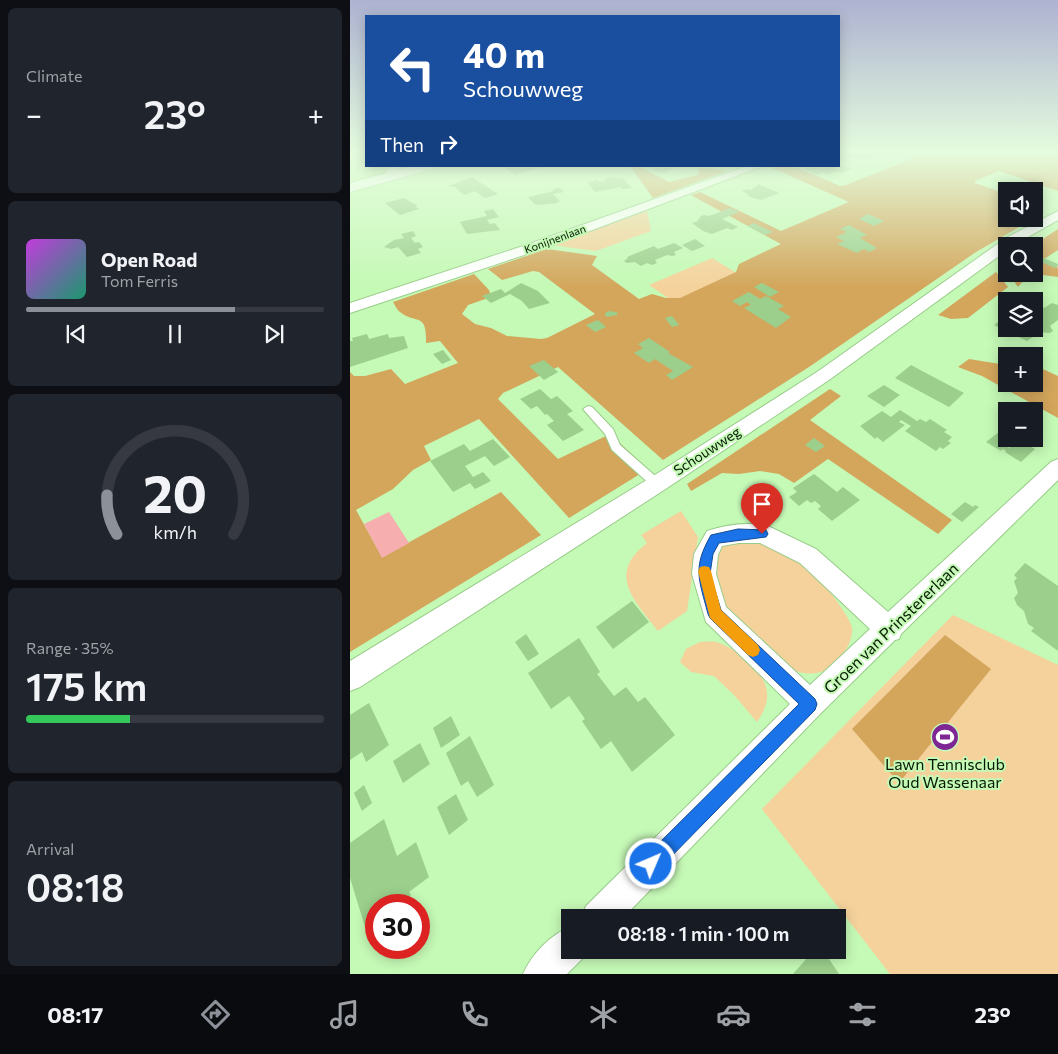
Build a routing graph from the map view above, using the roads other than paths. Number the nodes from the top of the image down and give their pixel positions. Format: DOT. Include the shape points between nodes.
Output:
graph roads {
  1 [pos="674,196"];
  2 [pos="1058,215"];
  3 [pos="350,308"];
  4 [pos="588,409"];
  5 [pos="1058,467"];
  6 [pos="657,484"];
  7 [pos="890,630"];
  8 [pos="350,677"];
  9 [pos="810,704"];
  10 [pos="607,909"];
  11 [pos="561,954"];
  12 [pos="542,974"];
  1 -- 3 [label="street, Konijnenlaan"];
  2 -- 6 [label="street, Schouwweg" via="1011,241 831,370"];
  4 -- 6 [label="lane" via="609,432 616,447"];
  5 -- 7 [label="street, Groen van Prinstererlaan"];
  6 -- 8 [label="street, Schouwweg"];
  7 -- 9 [label="street, Groen van Prinstererlaan"];
  7 -- 9 [label="street" via="808,556 762,534 715,538 706,554 704,574 715,614"];
  9 -- 10 [label="street, Groen van Prinstererlaan"];
  11 -- 12 [label="street"];
}
